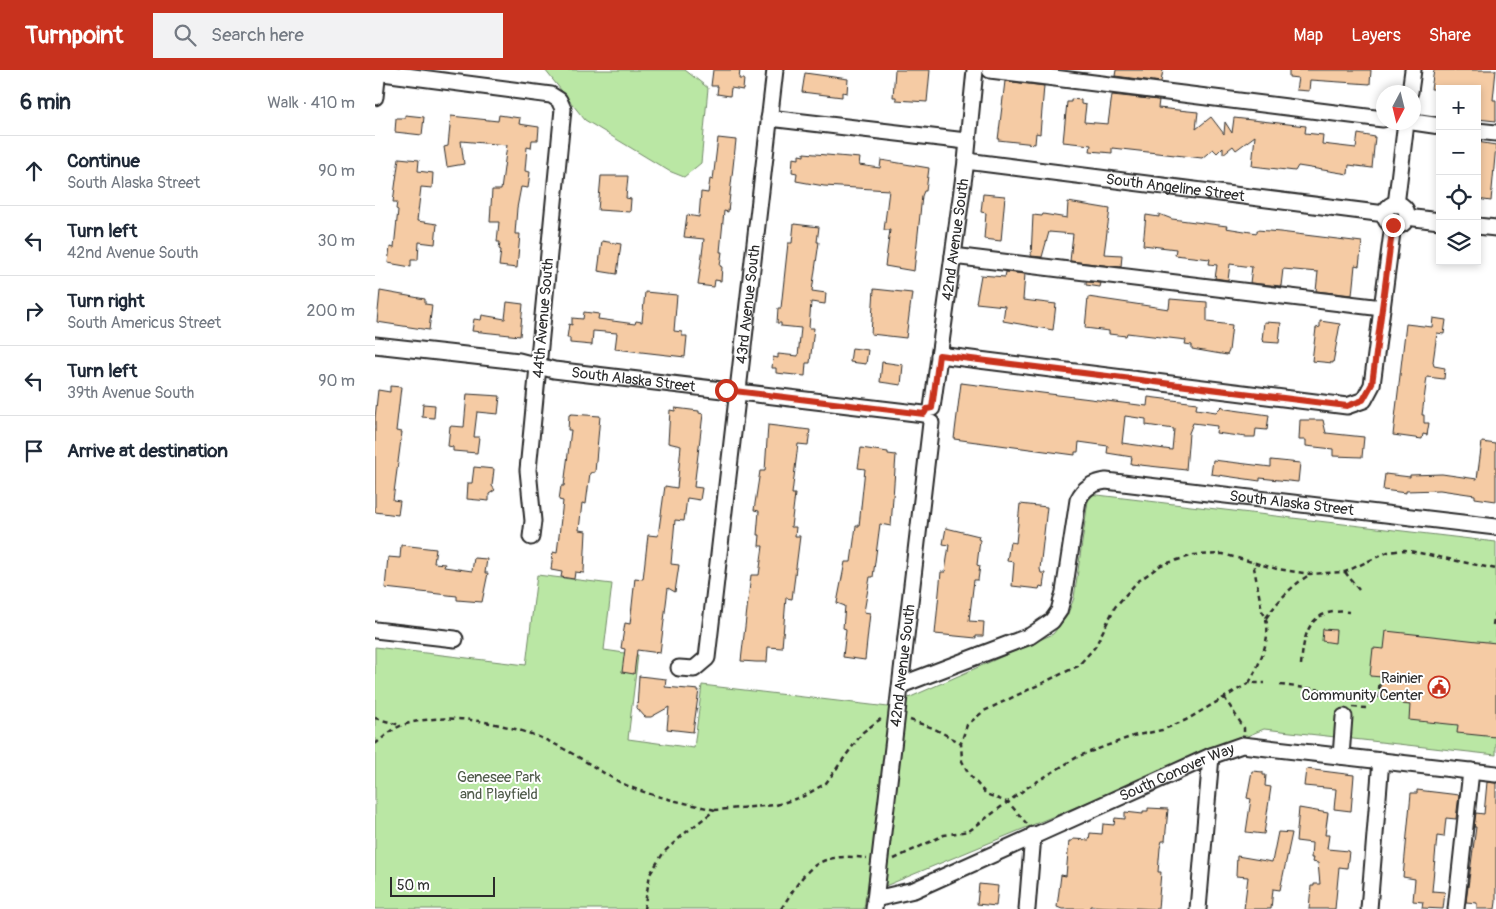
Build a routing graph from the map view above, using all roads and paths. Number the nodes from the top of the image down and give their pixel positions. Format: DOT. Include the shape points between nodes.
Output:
graph roads {
  1 [pos="775,70"];
  2 [pos="975,70"];
  3 [pos="990,70"];
  4 [pos="1413,70"];
  5 [pos="377,72"];
  6 [pos="1411,85"];
  7 [pos="375,97"];
  8 [pos="769,118"];
  9 [pos="1376,118"];
  10 [pos="1421,123"];
  11 [pos="1436,125"];
  12 [pos="1405,130"];
  13 [pos="1481,131"];
  14 [pos="1496,133"];
  15 [pos="966,141"];
  16 [pos="965,161"];
  17 [pos="1395,215"];
  18 [pos="1436,220"];
  19 [pos="1481,226"];
  20 [pos="1496,228"];
  21 [pos="953,256"];
  22 [pos="1382,308"];
  23 [pos="375,345"];
  24 [pos="939,355"];
  25 [pos="538,366"];
  26 [pos="737,392"];
  27 [pos="929,415"];
  28 [pos="1496,527"];
  29 [pos="531,537"];
  30 [pos="1253,562"];
  31 [pos="1496,569"];
  32 [pos="1345,572"];
  33 [pos="1310,574"];
  34 [pos="1359,590"];
  35 [pos="1349,612"];
  36 [pos="1495,612"];
  37 [pos="1267,618"];
  38 [pos="1493,625"];
  39 [pos="375,630"];
  40 [pos="455,639"];
  41 [pos="1301,665"];
  42 [pos="679,668"];
  43 [pos="1380,680"];
  44 [pos="1249,683"];
  45 [pos="1265,683"];
  46 [pos="901,685"];
  47 [pos="1280,685"];
  48 [pos="1340,692"];
  49 [pos="1224,697"];
  50 [pos="1378,698"];
  51 [pos="1366,708"];
  52 [pos="1349,712"];
  53 [pos="883,717"];
  54 [pos="375,718"];
  55 [pos="910,720"];
  56 [pos="401,725"];
  57 [pos="1244,734"];
  58 [pos="961,743"];
  59 [pos="375,744"];
  60 [pos="1211,756"];
  61 [pos="1341,756"];
  62 [pos="1381,760"];
  63 [pos="1471,771"];
  64 [pos="1496,774"];
  65 [pos="1009,803"];
  66 [pos="715,810"];
  67 [pos="1032,833"];
  68 [pos="873,858"];
  69 [pos="894,859"];
  70 [pos="874,904"];
  71 [pos="644,909"];
  72 [pos="781,909"];
  73 [pos="1027,909"];
  74 [pos="1198,909"];
  75 [pos="1369,909"];
  76 [pos="1456,909"];
  1 -- 8 [label="street, 43rd Avenue South"];
  2 -- 15 [label="street, 42nd Avenue South"];
  3 -- 9 [label="street"];
  4 -- 6 [label="street"];
  5 -- 7 [label="street"];
  5 -- 25 [label="street, 44th Avenue South" via="551,95 559,100 563,109"];
  8 -- 15 [label="street"];
  8 -- 26 [label="street, 43rd Avenue South"];
  10 -- 11 [label="street"];
  12 -- 17 [label="street"];
  13 -- 14 [label="street"];
  15 -- 16 [label="street, 42nd Avenue South"];
  16 -- 17 [label="street, South Angeline Street"];
  16 -- 21 [label="street, 42nd Avenue South"];
  17 -- 18 [label="street, South Angeline Street"];
  17 -- 22 [label="street"];
  19 -- 20 [label="street"];
  21 -- 22 [label="street"];
  21 -- 24 [label="street, 42nd Avenue South"];
  22 -- 24 [label="street" via="1372,384 1363,400 1347,406"];
  23 -- 25 [label="street, South Alaska Street" via="519,361"];
  24 -- 27 [label="street, 42nd Avenue South"];
  25 -- 26 [label="street, South Alaska Street"];
  25 -- 29 [label="street, 44th Avenue South" via="527,470 533,521"];
  26 -- 27 [label="street, South Alaska Street"];
  26 -- 42 [label="street, 43rd Avenue South" via="707,658 694,669"];
  27 -- 46 [label="street, 42nd Avenue South"];
  28 -- 46 [label="street, South Alaska Street" via="1106,481 1088,486 1077,500 1064,592 1052,622 1030,636"];
  30 -- 33 [label="path"];
  30 -- 37 [label="path" via="1262,611"];
  30 -- 58 [label="path" via="1223,554 1194,555 1161,565 1137,582 1115,607 1088,658 1063,674 984,711 967,725"];
  31 -- 32 [label="path" via="1405,550 1388,552"];
  32 -- 33 [label="path"];
  32 -- 34 [label="path"];
  33 -- 37 [label="path" via="1293,585"];
  35 -- 41 [label="path" via="1329,612 1315,620 1305,637"];
  36 -- 38 [label="path"];
  37 -- 44 [label="path" via="1259,664"];
  39 -- 40 [label="street"];
  43 -- 50 [label="path"];
  44 -- 45 [label="path"];
  44 -- 49 [label="path"];
  46 -- 70 [label="street, 42nd Avenue South"];
  47 -- 48 [label="path"];
  49 -- 57 [label="path" via="1244,728"];
  49 -- 65 [label="path" via="1162,730 1133,736 1079,756 1048,773"];
  51 -- 52 [label="path"];
  52 -- 61 [label="street"];
  53 -- 66 [label="path" via="863,732 825,783 804,796 776,805"];
  54 -- 56 [label="path"];
  55 -- 58 [label="path"];
  56 -- 59 [label="path"];
  56 -- 66 [label="path" via="427,718 530,732 629,786 666,799"];
  58 -- 65 [label="path" via="962,761 969,774 986,794"];
  60 -- 61 [label="street, South Conover Way" via="1242,745"];
  60 -- 67 [label="street, South Conover Way"];
  60 -- 74 [label="street"];
  61 -- 62 [label="street, South Conover Way"];
  62 -- 63 [label="street, South Conover Way"];
  62 -- 75 [label="street"];
  63 -- 64 [label="street, South Conover Way"];
  63 -- 76 [label="street"];
  65 -- 67 [label="path"];
  65 -- 69 [label="path" via="969,831 945,835"];
  66 -- 71 [label="path" via="665,852 651,874"];
  67 -- 70 [label="street, South Conover Way" via="914,890"];
  67 -- 73 [label="street"];
  68 -- 72 [label="path" via="823,859 801,878"];
}
